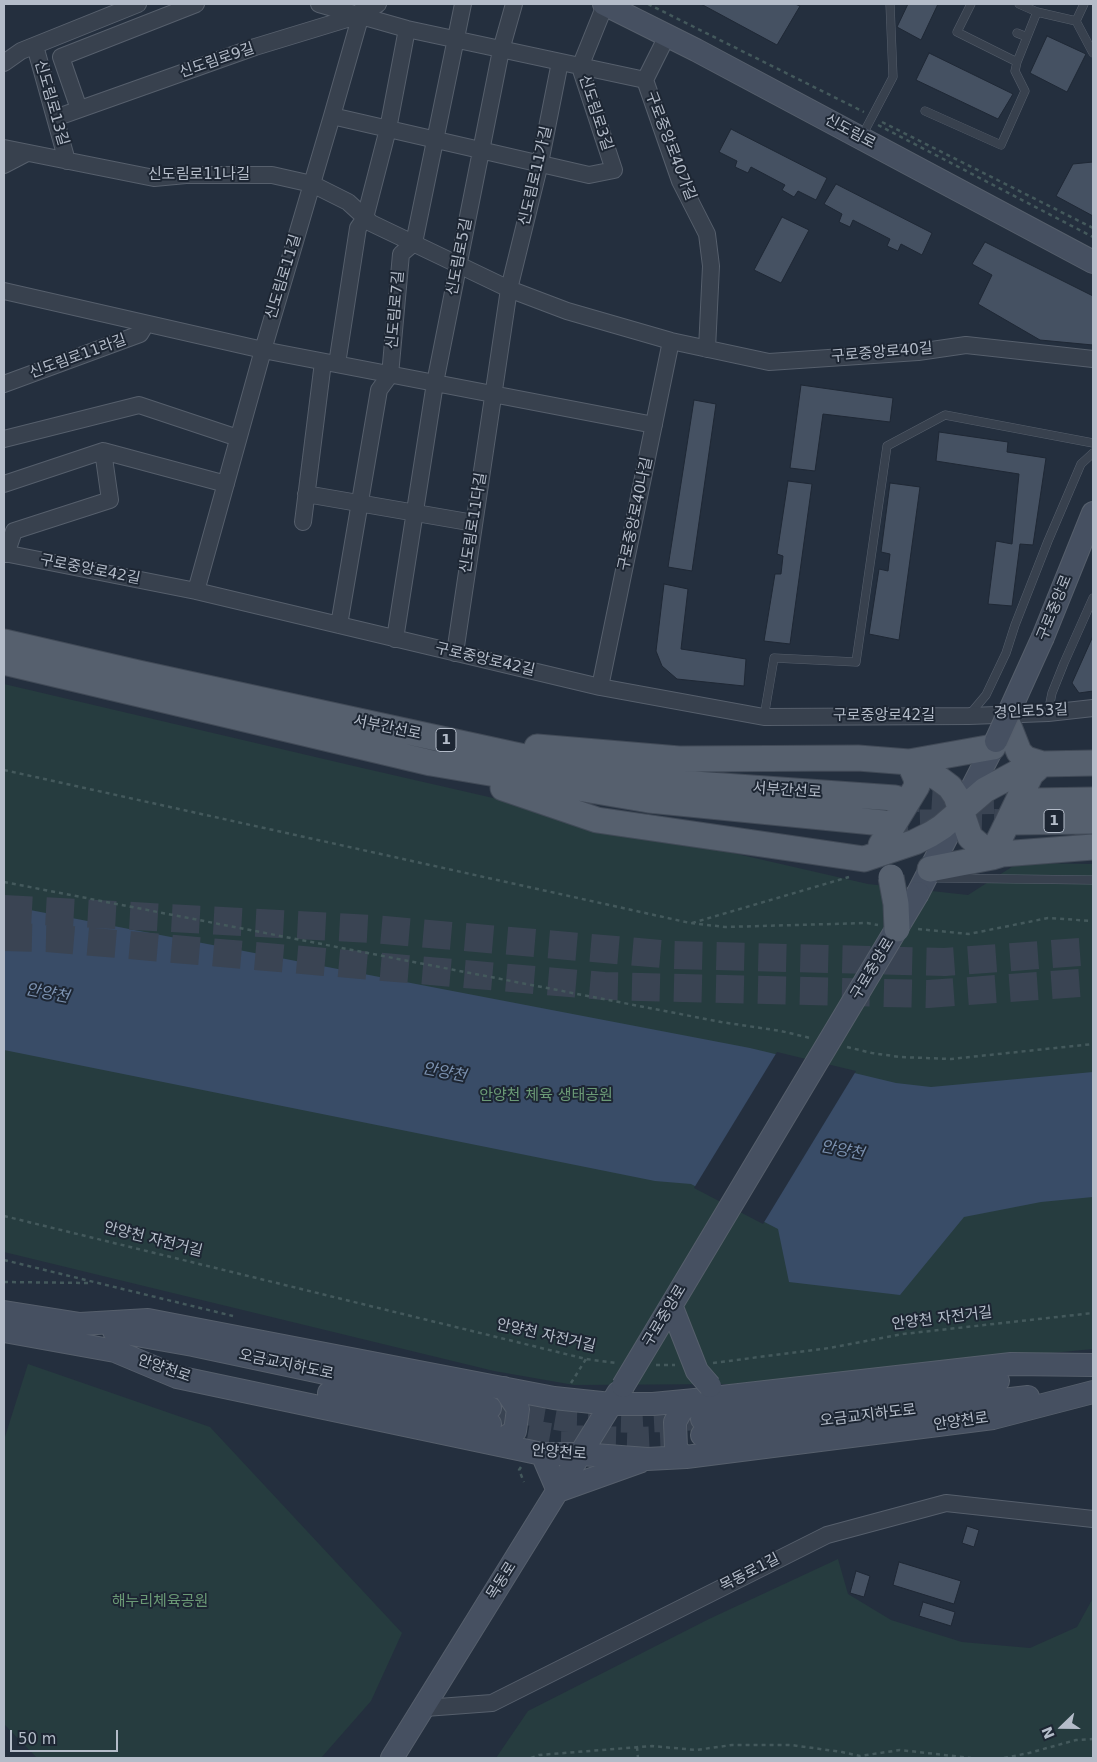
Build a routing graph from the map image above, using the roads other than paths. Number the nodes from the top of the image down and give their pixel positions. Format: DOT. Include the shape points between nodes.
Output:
graph roads {
  1 [pos="138,4"];
  2 [pos="196,4"];
  3 [pos="319,4"];
  4 [pos="378,4"];
  5 [pos="463,4"];
  6 [pos="514,4"];
  7 [pos="605,4"];
  8 [pos="890,4"];
  9 [pos="971,4"];
  10 [pos="1019,4"];
  11 [pos="1084,4"];
  12 [pos="362,10"];
  13 [pos="1037,12"];
  14 [pos="1076,21"];
  15 [pos="407,29"];
  16 [pos="1017,33"];
  17 [pos="667,36"];
  18 [pos="1027,37"];
  19 [pos="456,40"];
  20 [pos="35,46"];
  21 [pos="501,50"];
  22 [pos="1093,53"];
  23 [pos="560,62"];
  24 [pos="1017,62"];
  25 [pos="4,63"];
  26 [pos="580,67"];
  27 [pos="645,80"];
  28 [pos="79,109"];
  29 [pos="925,111"];
  30 [pos="332,116"];
  31 [pos="55,118"];
  32 [pos="388,128"];
  33 [pos="861,138"];
  34 [pos="436,140"];
  35 [pos="4,148"];
  36 [pos="481,150"];
  37 [pos="27,153"];
  38 [pos="67,161"];
  39 [pos="540,164"];
  40 [pos="4,165"];
  41 [pos="312,184"];
  42 [pos="366,218"];
  43 [pos="414,244"];
  44 [pos="1093,262"];
  45 [pos="459,265"];
  46 [pos="509,289"];
  47 [pos="4,291"];
  48 [pos="146,324"];
  49 [pos="671,342"];
  50 [pos="707,349"];
  51 [pos="263,350"];
  52 [pos="1093,359"];
  53 [pos="330,363"];
  54 [pos="390,375"];
  55 [pos="435,383"];
  56 [pos="4,384"];
  57 [pos="493,394"];
  58 [pos="654,425"];
  59 [pos="238,438"];
  60 [pos="4,439"];
  61 [pos="1093,443"];
  62 [pos="103,451"];
  63 [pos="1093,453"];
  64 [pos="4,484"];
  65 [pos="226,484"];
  66 [pos="306,494"];
  67 [pos="360,503"];
  68 [pos="415,513"];
  69 [pos="1093,513"];
  70 [pos="303,522"];
  71 [pos="474,523"];
  72 [pos="5,554"];
  73 [pos="196,591"];
  74 [pos="1093,598"];
  75 [pos="339,625"];
  76 [pos="395,639"];
  77 [pos="4,642"];
  78 [pos="455,653"];
  79 [pos="4,662"];
  80 [pos="600,687"];
  81 [pos="1093,708"];
  82 [pos="1048,713"];
  83 [pos="969,716"];
  84 [pos="764,717"];
  85 [pos="998,736"];
  86 [pos="430,737"];
  87 [pos="909,762"];
  88 [pos="431,763"];
  89 [pos="1093,763"];
  90 [pos="1042,764"];
  91 [pos="895,798"];
  92 [pos="1093,800"];
  93 [pos="1032,801"];
  94 [pos="960,811"];
  95 [pos="1093,821"];
  96 [pos="1014,822"];
  97 [pos="883,823"];
  98 [pos="1093,847"];
  99 [pos="1002,854"];
  100 [pos="857,868"];
  101 [pos="925,880"];
  102 [pos="1093,880"];
  103 [pos="899,928"];
  104 [pos="671,1305"];
  105 [pos="4,1312"];
  106 [pos="80,1324"];
  107 [pos="4,1330"];
  108 [pos="1093,1367"];
  109 [pos="504,1388"];
  110 [pos="1093,1391"];
  111 [pos="617,1395"];
  112 [pos="707,1407"];
  113 [pos="492,1426"];
  114 [pos="581,1454"];
  115 [pos="686,1457"];
  116 [pos="533,1458"];
  117 [pos="647,1459"];
  118 [pos="558,1491"];
  119 [pos="1093,1519"];
  120 [pos="425,1708"];
  121 [pos="399,1753"];
  1 -- 20 [label="street, 신도림로13길"];
  2 -- 28 [label="street" via="61,57"];
  3 -- 12 [label="street"];
  4 -- 12 [label="street, 신도림로9길"];
  5 -- 19 [label="street, 신도림로7길"];
  6 -- 21 [label="street, 신도림로5길"];
  7 -- 17 [label="main road, 신도림로"];
  7 -- 26 [label="street, 신도림로3길"];
  8 -- 33 [label="lane" via="893,77"];
  9 -- 24 [label="lane" via="957,32"];
  10 -- 13 [label="lane"];
  11 -- 14 [label="lane"];
  12 -- 15 [label="street"];
  12 -- 28 [label="street, 신도림로9길"];
  12 -- 30 [label="street, 신도림로11길"];
  13 -- 14 [label="lane"];
  13 -- 18 [label="lane"];
  14 -- 22 [label="lane"];
  15 -- 19 [label="street"];
  15 -- 32 [label="street"];
  16 -- 18 [label="lane"];
  17 -- 27 [label="street, 구로중앙로40가길"];
  17 -- 33 [label="main road, 신도림로"];
  18 -- 24 [label="lane"];
  19 -- 21 [label="street"];
  19 -- 34 [label="street, 신도림로7길"];
  20 -- 25 [label="street, 신도림로13길"];
  20 -- 31 [label="street, 신도림로13길"];
  21 -- 23 [label="street"];
  21 -- 36 [label="street, 신도림로5길"];
  23 -- 26 [label="street"];
  23 -- 39 [label="street, 신도림로11가길"];
  24 -- 29 [label="lane" via="1015,71 1025,91 1001,145"];
  26 -- 27 [label="street"];
  26 -- 39 [label="street, 신도림로3길" via="614,170 589,175"];
  27 -- 50 [label="street, 구로중앙로40가길" via="680,182 707,234 711,266"];
  28 -- 31 [label="street, 신도림로9길"];
  30 -- 32 [label="street"];
  30 -- 41 [label="street, 신도림로11길"];
  31 -- 38 [label="street, 신도림로13길"];
  32 -- 34 [label="street"];
  32 -- 42 [label="street"];
  33 -- 44 [label="main road, 신도림로"];
  34 -- 36 [label="street"];
  34 -- 43 [label="street, 신도림로7길"];
  35 -- 37 [label="street, 신도림로11나길"];
  36 -- 39 [label="street"];
  36 -- 45 [label="street, 신도림로5길"];
  37 -- 38 [label="street, 신도림로11나길"];
  37 -- 40 [label="street"];
  38 -- 41 [label="street, 신도림로11나길" via="154,178 272,175"];
  39 -- 46 [label="street, 신도림로11가길"];
  41 -- 42 [label="street" via="348,202"];
  41 -- 51 [label="street, 신도림로11길"];
  42 -- 43 [label="street"];
  42 -- 53 [label="street" via="358,228"];
  43 -- 45 [label="street"];
  43 -- 54 [label="street, 신도림로7길" via="401,254"];
  45 -- 46 [label="street"];
  45 -- 55 [label="street, 신도림로5길"];
  46 -- 49 [label="street" via="567,311"];
  46 -- 57 [label="street, 신도림로11다길"];
  47 -- 48 [label="street, 신도림로11라길"];
  48 -- 51 [label="street, 신도림로11라길"];
  48 -- 56 [label="street, 신도림로11라길" via="140,334"];
  49 -- 50 [label="street, 구로중앙로40길"];
  49 -- 58 [label="street, 구로중앙로40나길"];
  50 -- 52 [label="street, 구로중앙로40길" via="769,362 918,352 966,345"];
  51 -- 53 [label="street"];
  51 -- 59 [label="street, 신도림로11길"];
  53 -- 54 [label="street"];
  53 -- 66 [label="street"];
  54 -- 55 [label="street"];
  54 -- 67 [label="street, 신도림로7길" via="379,390"];
  55 -- 57 [label="street"];
  55 -- 68 [label="street, 신도림로5길"];
  57 -- 58 [label="street"];
  57 -- 71 [label="street, 신도림로11다길"];
  58 -- 80 [label="street, 구로중앙로40나길"];
  59 -- 60 [label="street" via="139,405"];
  59 -- 65 [label="street, 신도림로11길"];
  61 -- 84 [label="lane" via="945,415 887,446 856,662 774,658"];
  62 -- 64 [label="street"];
  62 -- 65 [label="street"];
  62 -- 72 [label="street, 구로중앙로42길" via="110,500 14,532"];
  63 -- 83 [label="lane" via="1081,464 1006,653 986,695"];
  65 -- 73 [label="street, 신도림로11길"];
  66 -- 67 [label="street"];
  66 -- 70 [label="street"];
  67 -- 68 [label="street"];
  67 -- 75 [label="street, 신도림로7길"];
  68 -- 71 [label="street"];
  68 -- 76 [label="street, 신도림로5길"];
  69 -- 85 [label="main road, 구로중앙로, bridge"];
  71 -- 78 [label="street, 신도림로11다길"];
  72 -- 73 [label="street, 구로중앙로42길"];
  73 -- 75 [label="street, 구로중앙로42길"];
  74 -- 82 [label="lane" via="1052,693"];
  75 -- 76 [label="street, 구로중앙로42길"];
  76 -- 78 [label="street, 구로중앙로42길"];
  77 -- 86 [label="main road, 서부간선로 / 1"];
  78 -- 80 [label="street, 구로중앙로42길"];
  79 -- 88 [label="main road, 서부간선로 / 1"];
  80 -- 84 [label="street, 구로중앙로42길"];
  81 -- 82 [label="street, 경인로53길"];
  82 -- 83 [label="street, 경인로53길"];
  83 -- 84 [label="street, 구로중앙로42길"];
  85 -- 87 [label="main road"];
  85 -- 90 [label="main road" via="1026,759"];
  85 -- 94 [label="main road, 구로중앙로"];
  86 -- 87 [label="main road" via="679,759 858,758"];
  86 -- 91 [label="main road, 서부간선로 / 1" via="651,781"];
  87 -- 94 [label="main road" via="950,787"];
  87 -- 100 [label="main road" via="917,786 883,843"];
  88 -- 97 [label="main road, 서부간선로 / 1" via="649,800"];
  88 -- 100 [label="main road" via="597,820"];
  89 -- 90 [label="main road"];
  90 -- 94 [label="main road" via="999,781"];
  90 -- 99 [label="main road" via="1031,774 998,842 997,847"];
  92 -- 93 [label="main road, 1"];
  94 -- 99 [label="main road" via="976,844"];
  94 -- 100 [label="main road" via="931,834"];
  94 -- 101 [label="main road, 구로중앙로"];
  95 -- 96 [label="main road, 1"];
  98 -- 99 [label="main road"];
  99 -- 101 [label="main road"];
  100 -- 103 [label="main road, bridge" via="888,870"];
  101 -- 102 [label="lane"];
  101 -- 103 [label="main road, 구로중앙로, bridge"];
  103 -- 104 [label="main road, 구로중앙로, bridge"];
  104 -- 111 [label="main road, 구로중앙로, bridge"];
  104 -- 112 [label="main road, bridge" via="697,1371"];
  105 -- 106 [label="main road"];
  106 -- 109 [label="main road" via="148,1320"];
  106 -- 113 [label="main road, 오금교지하도로" via="193,1345"];
  107 -- 113 [label="main road, 안양천로" via="115,1351 178,1377"];
  108 -- 112 [label="main road, 오금교지하도로"];
  108 -- 112 [label="main road" via="1011,1364"];
  109 -- 111 [label="main road" via="554,1398"];
  109 -- 113 [label="main road" via="518,1409 515,1431"];
  110 -- 112 [label="main road, 오금교지하도로"];
  110 -- 115 [label="main road, 안양천로" via="993,1418"];
  111 -- 112 [label="main road" via="653,1404"];
  111 -- 114 [label="main road, 목동로"];
  112 -- 115 [label="main road" via="680,1411 675,1422 676,1448"];
  113 -- 116 [label="main road, 안양천로"];
  114 -- 116 [label="main road, 안양천로"];
  114 -- 117 [label="main road, 안양천로"];
  114 -- 118 [label="main road, 목동로"];
  115 -- 117 [label="main road, 안양천로"];
  116 -- 118 [label="main road"];
  117 -- 118 [label="main road"];
  118 -- 120 [label="main road, 목동로"];
  119 -- 120 [label="street, 목동로1길" via="946,1503 827,1535 492,1703"];
  120 -- 121 [label="main road, 목동로"];
}
